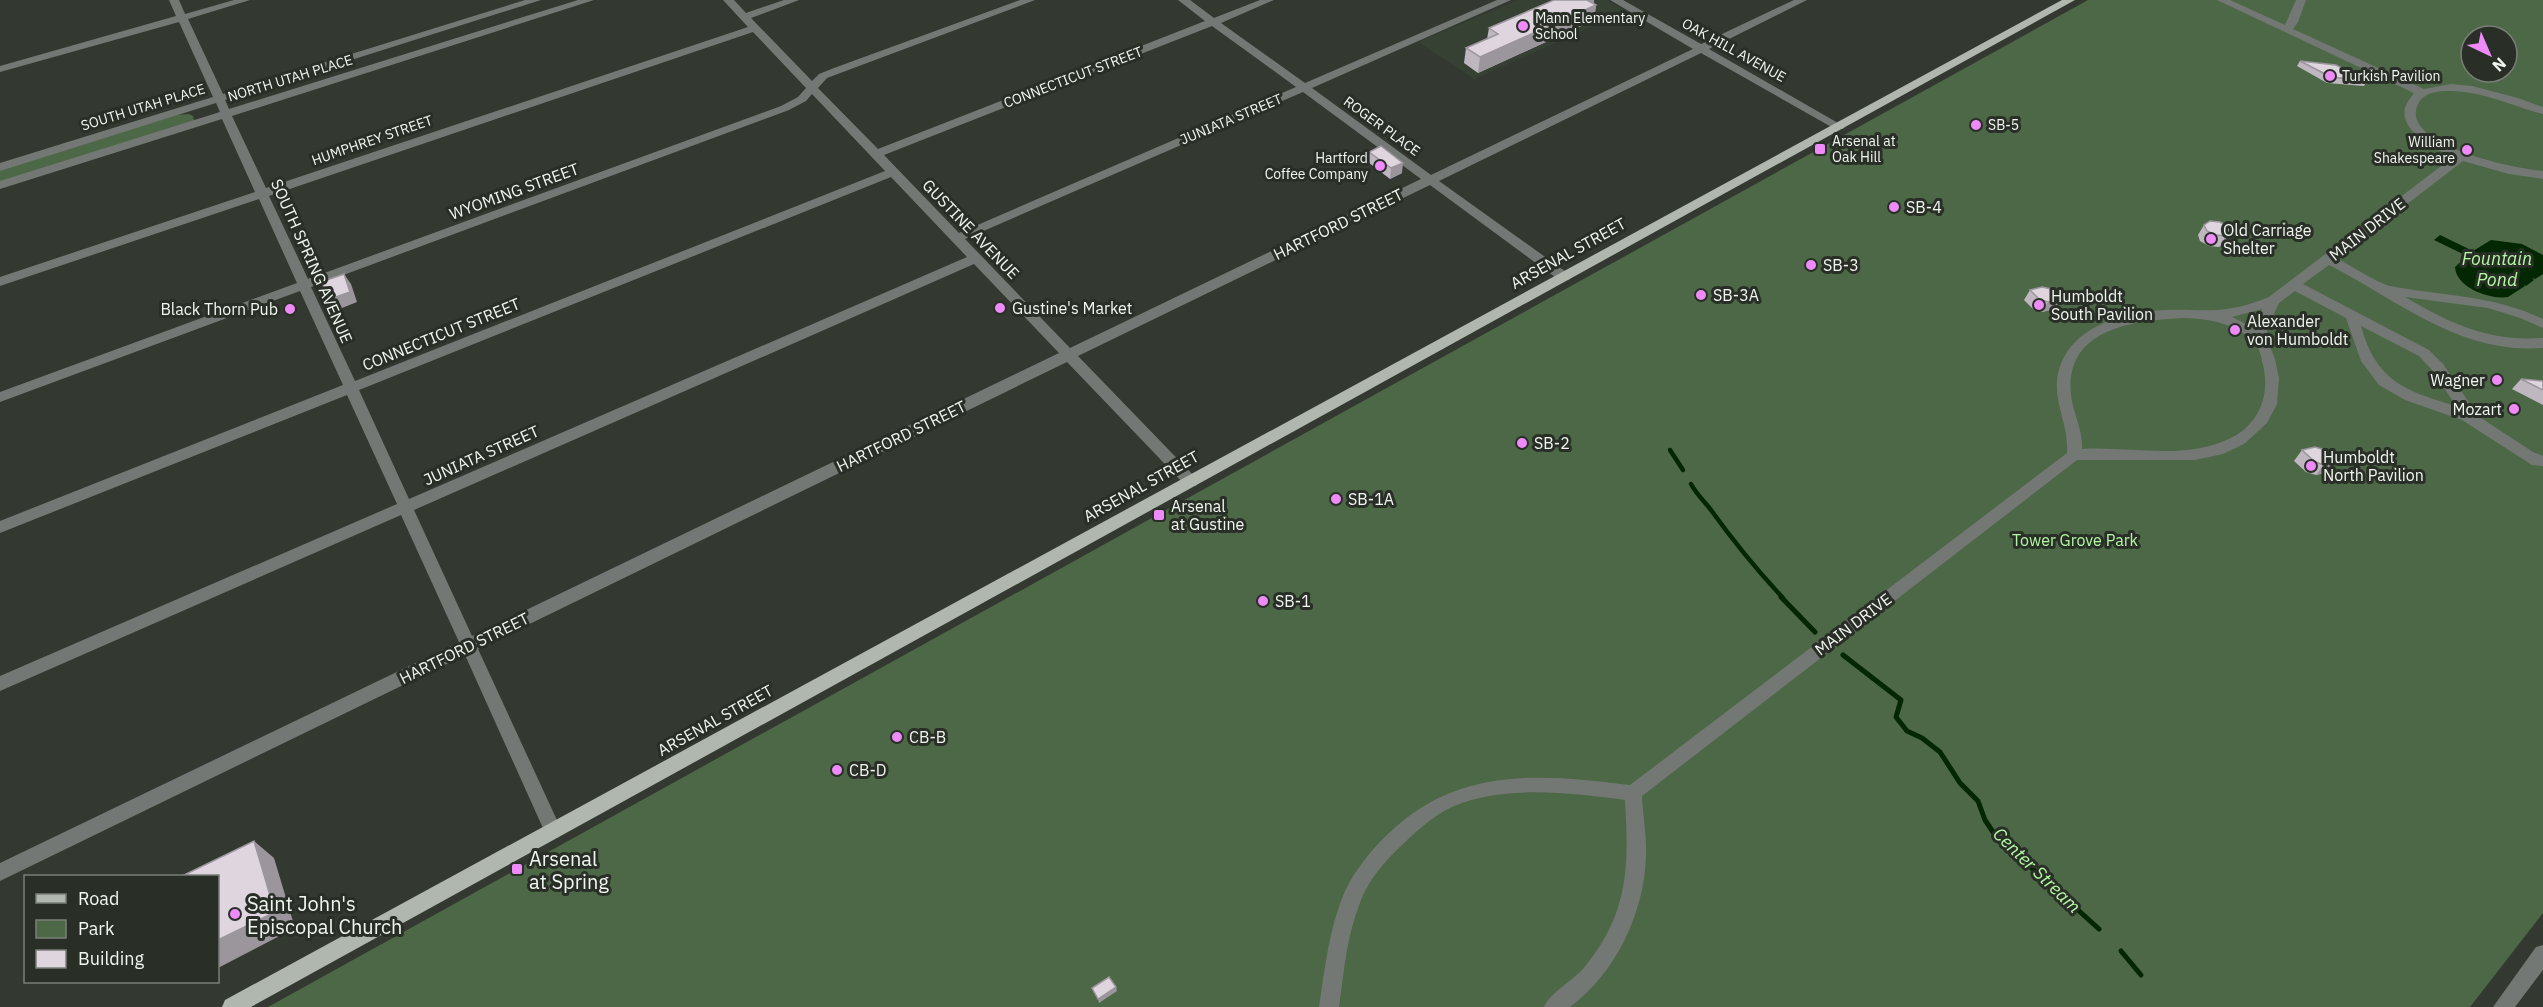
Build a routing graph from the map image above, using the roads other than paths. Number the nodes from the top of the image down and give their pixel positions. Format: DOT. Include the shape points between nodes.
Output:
graph roads {
  1 [pos="174,0"];
  2 [pos="245,0"];
  3 [pos="536,0"];
  4 [pos="589,0"];
  5 [pos="728,0"];
  6 [pos="794,0"];
  7 [pos="1030,0"];
  8 [pos="1183,0"];
  9 [pos="1269,0"];
  10 [pos="1506,0"];
  11 [pos="1615,0"];
  12 [pos="1802,0"];
  13 [pos="2222,0"];
  14 [pos="2301,0"];
  15 [pos="2065,1"];
  16 [pos="744,17"];
  17 [pos="182,18"];
  18 [pos="1213,22"];
  19 [pos="755,28"];
  20 [pos="2286,30"];
  21 [pos="1700,49"];
  22 [pos="0,69"];
  23 [pos="813,88"];
  24 [pos="1304,88"];
  25 [pos="2424,93"];
  26 [pos="219,99"];
  27 [pos="2543,111"];
  28 [pos="226,114"];
  29 [pos="1839,127"];
  30 [pos="876,154"];
  31 [pos="2461,157"];
  32 [pos="0,167"];
  33 [pos="893,172"];
  34 [pos="2543,175"];
  35 [pos="1430,180"];
  36 [pos="0,185"];
  37 [pos="262,193"];
  38 [pos="957,238"];
  39 [pos="976,258"];
  40 [pos="2328,259"];
  41 [pos="1564,277"];
  42 [pos="0,282"];
  43 [pos="2294,285"];
  44 [pos="304,286"];
  45 [pos="2383,288"];
  46 [pos="2274,300"];
  47 [pos="2213,315"];
  48 [pos="2352,316"];
  49 [pos="2543,324"];
  50 [pos="2260,339"];
  51 [pos="2543,343"];
  52 [pos="1069,355"];
  53 [pos="2449,383"];
  54 [pos="351,388"];
  55 [pos="2408,394"];
  56 [pos="0,397"];
  57 [pos="2474,420"];
  58 [pos="2074,455"];
  59 [pos="2540,461"];
  60 [pos="1191,482"];
  61 [pos="405,507"];
  62 [pos="0,527"];
  63 [pos="468,646"];
  64 [pos="0,684"];
  65 [pos="1633,793"];
  66 [pos="552,831"];
  67 [pos="0,872"];
  68 [pos="2541,960"];
  69 [pos="232,1007"];
  70 [pos="1329,1007"];
  71 [pos="1554,1007"];
  72 [pos="2503,1007"];
  1 -- 17 [label="street, SOUTH SPRING AVENUE"];
  2 -- 17 [label="street"];
  3 -- 26 [label="street, SOUTH UTAH PLACE"];
  4 -- 28 [label="street, NORTH UTAH PLACE"];
  5 -- 16 [label="street, GUSTINE AVENUE"];
  6 -- 16 [label="street"];
  7 -- 23 [label="street, WYOMING STREET" via="823,76"];
  8 -- 18 [label="street, ROGER PLACE"];
  9 -- 18 [label="street, CONNECTICUT STREET"];
  10 -- 24 [label="street, JUNIATA STREET"];
  11 -- 21 [label="street, OAK HILL AVENUE"];
  12 -- 21 [label="street, HARTFORD STREET"];
  13 -- 20 [label="street"];
  14 -- 20 [label="street"];
  15 -- 29 [label="main road, ARSENAL STREET"];
  16 -- 19 [label="street, GUSTINE AVENUE"];
  17 -- 22 [label="street"];
  17 -- 26 [label="street, SOUTH SPRING AVENUE"];
  18 -- 24 [label="street, ROGER PLACE"];
  18 -- 30 [label="street, CONNECTICUT STREET"];
  19 -- 23 [label="street, GUSTINE AVENUE"];
  19 -- 37 [label="street, HUMPHREY STREET"];
  20 -- 25 [label="street"];
  21 -- 29 [label="street, OAK HILL AVENUE"];
  21 -- 35 [label="street, HARTFORD STREET"];
  23 -- 30 [label="street, GUSTINE AVENUE"];
  23 -- 44 [label="street, WYOMING STREET" via="785,108"];
  24 -- 35 [label="street, ROGER PLACE"];
  24 -- 38 [label="street, JUNIATA STREET"];
  25 -- 27 [label="street" via="2445,88 2478,90"];
  25 -- 31 [label="street" via="2411,105 2413,120 2433,141"];
  26 -- 28 [label="street, SOUTH SPRING AVENUE"];
  26 -- 32 [label="street, SOUTH UTAH PLACE"];
  28 -- 36 [label="street, NORTH UTAH PLACE"];
  28 -- 37 [label="street, SOUTH SPRING AVENUE"];
  29 -- 41 [label="main road, ARSENAL STREET"];
  30 -- 33 [label="street, GUSTINE AVENUE"];
  31 -- 34 [label="street" via="2502,171"];
  31 -- 40 [label="street, MAIN DRIVE"];
  33 -- 38 [label="street, GUSTINE AVENUE"];
  33 -- 54 [label="street, CONNECTICUT STREET"];
  35 -- 41 [label="street, ROGER PLACE"];
  35 -- 52 [label="street, HARTFORD STREET"];
  37 -- 42 [label="street, HUMPHREY STREET"];
  37 -- 44 [label="street, SOUTH SPRING AVENUE"];
  38 -- 39 [label="street, GUSTINE AVENUE"];
  39 -- 52 [label="street, GUSTINE AVENUE"];
  39 -- 61 [label="street, JUNIATA STREET"];
  40 -- 43 [label="street, MAIN DRIVE"];
  40 -- 45 [label="street"];
  41 -- 60 [label="main road, ARSENAL STREET"];
  43 -- 46 [label="street, MAIN DRIVE"];
  43 -- 48 [label="street"];
  44 -- 54 [label="street, SOUTH SPRING AVENUE"];
  44 -- 56 [label="street, WYOMING STREET"];
  45 -- 49 [label="street" via="2479,301"];
  45 -- 51 [label="street" via="2462,333 2500,342"];
  46 -- 47 [label="street, MAIN DRIVE"];
  46 -- 50 [label="street, MAIN DRIVE" via="2263,320"];
  47 -- 50 [label="street, MAIN DRIVE" via="2240,325"];
  47 -- 58 [label="street, MAIN DRIVE" via="2134,318 2097,331 2081,343 2069,359 2063,386"];
  48 -- 53 [label="street" via="2424,353"];
  48 -- 55 [label="street" via="2361,352 2371,368 2382,380"];
  50 -- 58 [label="street" via="2272,374 2270,405 2264,418 2238,441 2198,454 2168,457"];
  52 -- 60 [label="street, GUSTINE AVENUE"];
  52 -- 63 [label="street, HARTFORD STREET"];
  53 -- 55 [label="street" via="2448,389 2437,396"];
  53 -- 57 [label="street"];
  54 -- 61 [label="street, SOUTH SPRING AVENUE"];
  54 -- 62 [label="street, CONNECTICUT STREET"];
  55 -- 57 [label="street"];
  57 -- 59 [label="street"];
  58 -- 65 [label="street, MAIN DRIVE"];
  60 -- 66 [label="main road, ARSENAL STREET"];
  61 -- 63 [label="street, SOUTH SPRING AVENUE"];
  61 -- 64 [label="street, JUNIATA STREET"];
  63 -- 66 [label="street, SOUTH SPRING AVENUE"];
  63 -- 67 [label="street, HARTFORD STREET"];
  65 -- 70 [label="street" via="1566,785 1487,790 1439,805 1409,825 1379,855 1353,894 1338,942"];
  65 -- 71 [label="street" via="1636,867 1628,907 1610,951 1575,993"];
  66 -- 69 [label="main road, ARSENAL STREET"];
  68 -- 72 [label="street"];
}
